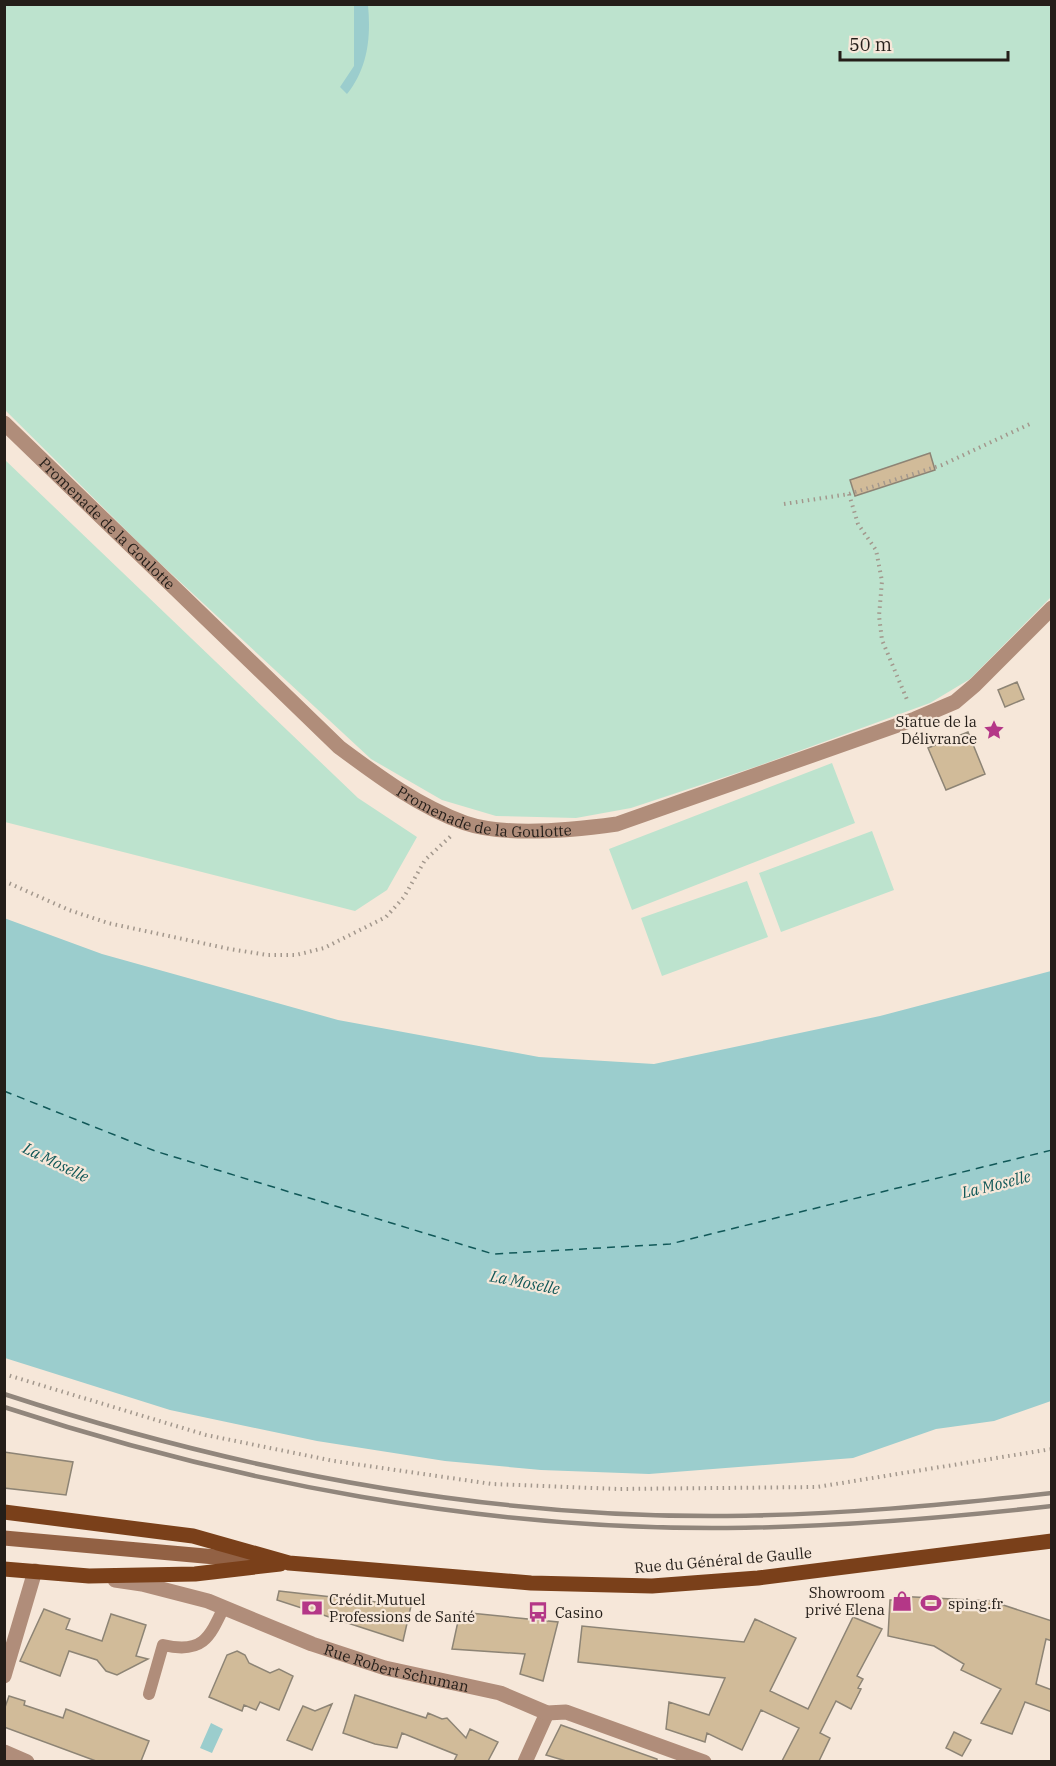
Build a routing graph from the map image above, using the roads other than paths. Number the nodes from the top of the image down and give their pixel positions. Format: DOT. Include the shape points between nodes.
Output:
graph roads {
  1 [pos="4,423"];
  2 [pos="1052,608"];
  3 [pos="4,1512"];
  4 [pos="4,1538"];
  5 [pos="1052,1541"];
  6 [pos="289,1563"];
  7 [pos="4,1569"];
  8 [pos="35,1571"];
  9 [pos="88,1576"];
  10 [pos="224,1607"];
  11 [pos="4,1676"];
  12 [pos="149,1694"];
  13 [pos="547,1713"];
  14 [pos="4,1752"];
  15 [pos="27,1761"];
  16 [pos="525,1761"];
  17 [pos="704,1761"];
  1 -- 2 [label="street, Promenade de la Goulotte" via="339,747 399,791 466,823 519,830 571,830 617,824 915,719 962,696"];
  3 -- 6 [label="main road, Rue du Général de Gaulle" via="193,1536"];
  4 -- 6 [label="main road"];
  5 -- 6 [label="main road, Rue du Général de Gaulle" via="758,1578 652,1586 531,1583"];
  6 -- 9 [label="main road, Rue du Général de Gaulle" via="195,1574"];
  7 -- 8 [label="main road, Rue du Général de Gaulle"];
  8 -- 9 [label="main road, Rue du Général de Gaulle"];
  8 -- 11 [label="street"];
  9 -- 10 [label="street, Rue Robert Schuman" via="142,1584"];
  10 -- 12 [label="lane" via="209,1637 197,1645 185,1650 163,1645"];
  10 -- 13 [label="street, Rue Robert Schuman" via="312,1644 385,1668 500,1693"];
  13 -- 16 [label="street"];
  13 -- 17 [label="street, Rue Robert Schuman" via="566,1712"];
  14 -- 15 [label="street"];
}
